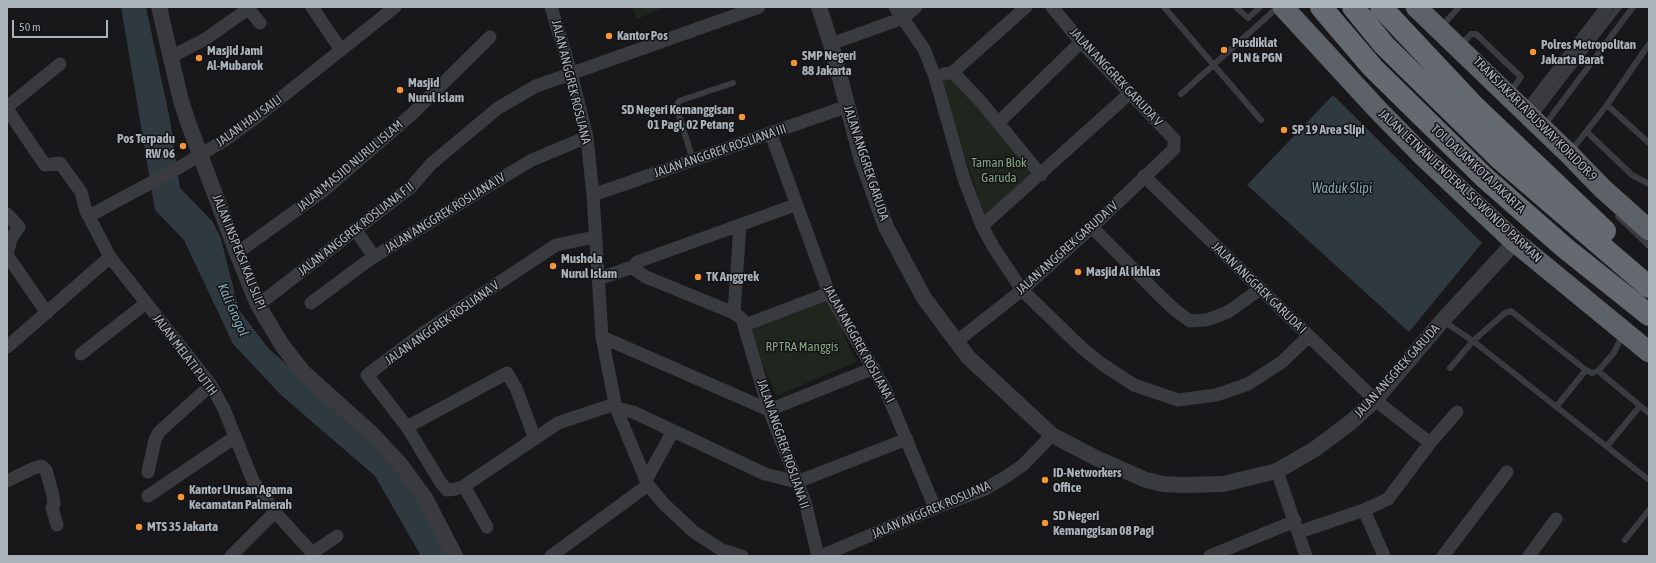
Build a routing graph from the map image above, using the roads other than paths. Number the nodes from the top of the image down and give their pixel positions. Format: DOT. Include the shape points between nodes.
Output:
graph roads {
  1 [pos="159,7"];
  2 [pos="312,7"];
  3 [pos="395,7"];
  4 [pos="551,7"];
  5 [pos="758,7"];
  6 [pos="820,7"];
  7 [pos="916,7"];
  8 [pos="1026,7"];
  9 [pos="1052,7"];
  10 [pos="1164,7"];
  11 [pos="1236,7"];
  12 [pos="1260,7"];
  13 [pos="1278,7"];
  14 [pos="1283,7"];
  15 [pos="1321,7"];
  16 [pos="1353,7"];
  17 [pos="1381,7"];
  18 [pos="1459,7"];
  19 [pos="1608,7"];
  20 [pos="1619,7"];
  21 [pos="1633,7"];
  22 [pos="248,8"];
  23 [pos="1414,11"];
  24 [pos="899,12"];
  25 [pos="260,23"];
  26 [pos="1439,30"];
  27 [pos="490,37"];
  28 [pos="1081,42"];
  29 [pos="831,44"];
  30 [pos="1649,44"];
  31 [pos="341,50"];
  32 [pos="170,57"];
  33 [pos="60,64"];
  34 [pos="1214,64"];
  35 [pos="953,72"];
  36 [pos="571,74"];
  37 [pos="935,77"];
  38 [pos="733,83"];
  39 [pos="1363,83"];
  40 [pos="1130,93"];
  41 [pos="1181,94"];
  42 [pos="1379,100"];
  43 [pos="1607,105"];
  44 [pos="848,106"];
  45 [pos="7,108"];
  46 [pos="1261,120"];
  47 [pos="1534,120"];
  48 [pos="998,122"];
  49 [pos="1587,132"];
  50 [pos="771,134"];
  51 [pos="586,137"];
  52 [pos="1649,143"];
  53 [pos="1174,149"];
  54 [pos="1569,154"];
  55 [pos="200,155"];
  56 [pos="693,160"];
  57 [pos="1041,175"];
  58 [pos="1144,176"];
  59 [pos="1649,184"];
  60 [pos="593,195"];
  61 [pos="795,205"];
  62 [pos="1614,211"];
  63 [pos="7,214"];
  64 [pos="89,216"];
  65 [pos="1502,220"];
  66 [pos="740,225"];
  67 [pos="982,226"];
  68 [pos="1092,227"];
  69 [pos="355,229"];
  70 [pos="1649,230"];
  71 [pos="595,237"];
  72 [pos="1517,239"];
  73 [pos="1649,246"];
  74 [pos="236,253"];
  75 [pos="374,257"];
  76 [pos="110,258"];
  77 [pos="635,266"];
  78 [pos="598,279"];
  79 [pos="1649,280"];
  80 [pos="1649,287"];
  81 [pos="1260,289"];
  82 [pos="1022,290"];
  83 [pos="829,293"];
  84 [pos="146,303"];
  85 [pos="311,303"];
  86 [pos="258,305"];
  87 [pos="47,313"];
  88 [pos="734,313"];
  89 [pos="1649,315"];
  90 [pos="1442,321"];
  91 [pos="745,326"];
  92 [pos="1625,332"];
  93 [pos="1309,336"];
  94 [pos="602,337"];
  95 [pos="1473,341"];
  96 [pos="956,342"];
  97 [pos="7,347"];
  98 [pos="1649,352"];
  99 [pos="81,354"];
  100 [pos="874,368"];
  101 [pos="1450,368"];
  102 [pos="1586,370"];
  103 [pos="1598,371"];
  104 [pos="211,385"];
  105 [pos="1375,400"];
  106 [pos="615,406"];
  107 [pos="1640,406"];
  108 [pos="1556,407"];
  109 [pos="769,410"];
  110 [pos="1457,412"];
  111 [pos="1649,413"];
  112 [pos="408,427"];
  113 [pos="673,431"];
  114 [pos="1052,436"];
  115 [pos="235,437"];
  116 [pos="535,439"];
  117 [pos="907,439"];
  118 [pos="1430,443"];
  119 [pos="1607,446"];
  120 [pos="1277,471"];
  121 [pos="148,472"];
  122 [pos="1507,472"];
  123 [pos="1649,480"];
  124 [pos="7,481"];
  125 [pos="797,482"];
  126 [pos="647,483"];
  127 [pos="464,486"];
  128 [pos="148,496"];
  129 [pos="935,508"];
  130 [pos="1364,510"];
  131 [pos="1649,510"];
  132 [pos="275,512"];
  133 [pos="1556,518"];
  134 [pos="57,525"];
  135 [pos="487,527"];
  136 [pos="1297,527"];
  137 [pos="337,536"];
  138 [pos="1624,540"];
  139 [pos="313,554"];
  140 [pos="231,556"];
  141 [pos="455,556"];
  142 [pos="552,556"];
  143 [pos="742,556"];
  144 [pos="820,556"];
  145 [pos="1210,556"];
  146 [pos="1306,556"];
  147 [pos="1384,556"];
  148 [pos="1443,556"];
  149 [pos="1529,556"];
  1 -- 32 [label="street, JALAN INSPEKSI KALI SLIPI"];
  2 -- 31 [label="street"];
  3 -- 31 [label="street, JALAN HAJI SAILI"];
  4 -- 36 [label="street, JALAN ANGGREK ROSLIANA"];
  5 -- 36 [label="street, JALAN ANGGREK ROSLIANA F II"];
  6 -- 29 [label="street, JALAN ANGGREK GARUDA"];
  7 -- 24 [label="street"];
  8 -- 35 [label="street"];
  9 -- 28 [label="street, JALAN ANGGREK GARUDA V"];
  10 -- 34 [label="lane"];
  11 -- 12 [label="lane" via="1248,18"];
  13 -- 34 [label="lane"];
  14 -- 72 [label="highway, JALAN LETNAN JENDERAL SISWONDO PARMAN" via="1394,127"];
  15 -- 89 [label="highway, TOL DALAM KOTA JAKARTA" via="1373,68 1484,177 1565,248"];
  16 -- 80 [label="highway, TOL DALAM KOTA JAKARTA" via="1384,45 1500,158"];
  17 -- 79 [label="highway" via="1474,106 1626,251"];
  18 -- 26 [label="lane"];
  19 -- 47 [label="street"];
  20 -- 47 [label="lane"];
  21 -- 47 [label="lane"];
  22 -- 25 [label="street"];
  22 -- 32 [label="street" via="204,40"];
  23 -- 26 [label="highway"];
  24 -- 29 [label="street"];
  24 -- 37 [label="street" via="924,49"];
  26 -- 47 [label="highway"];
  27 -- 74 [label="street, JALAN MASJID NURUL ISLAM" via="412,114 323,191"];
  28 -- 40 [label="street, JALAN ANGGREK GARUDA V"];
  28 -- 48 [label="street"];
  29 -- 44 [label="street, JALAN ANGGREK GARUDA"];
  30 -- 43 [label="lane"];
  31 -- 55 [label="street, JALAN HAJI SAILI" via="258,116"];
  32 -- 55 [label="street, JALAN INSPEKSI KALI SLIPI" via="181,101"];
  33 -- 45 [label="street"];
  34 -- 41 [label="lane"];
  34 -- 46 [label="lane"];
  35 -- 37 [label="street"];
  35 -- 48 [label="street"];
  36 -- 51 [label="street, JALAN ANGGREK ROSLIANA"];
  36 -- 69 [label="street, JALAN ANGGREK ROSLIANA F II" via="536,86 498,108 431,164 412,186"];
  37 -- 67 [label="street" via="964,179"];
  38 -- 56 [label="lane" via="679,101 676,106"];
  39 -- 42 [label="lane"];
  40 -- 53 [label="street, JALAN ANGGREK GARUDA V" via="1174,139"];
  40 -- 57 [label="street"];
  43 -- 49 [label="lane"];
  43 -- 52 [label="lane"];
  44 -- 50 [label="street, JALAN ANGGREK ROSLIANA III"];
  44 -- 96 [label="street, JALAN ANGGREK GARUDA" via="861,157 886,227 924,298"];
  45 -- 64 [label="street, JALAN MELATI PUTIH" via="45,165 60,163 81,192"];
  47 -- 54 [label="highway"];
  48 -- 57 [label="street"];
  49 -- 54 [label="lane"];
  49 -- 59 [label="lane" via="1632,175"];
  50 -- 56 [label="street, JALAN ANGGREK ROSLIANA III"];
  50 -- 61 [label="street, JALAN ANGGREK ROSLIANA I"];
  51 -- 60 [label="street, JALAN ANGGREK ROSLIANA"];
  51 -- 75 [label="street, JALAN ANGGREK ROSLIANA IV" via="532,160"];
  53 -- 58 [label="street, JALAN ANGGREK GARUDA IV"];
  54 -- 70 [label="highway"];
  55 -- 64 [label="street, JALAN HAJI SAILI"];
  55 -- 74 [label="street, JALAN INSPEKSI KALI SLIPI"];
  56 -- 60 [label="street, JALAN ANGGREK ROSLIANA III"];
  57 -- 67 [label="street"];
  58 -- 68 [label="street, JALAN ANGGREK GARUDA IV"];
  58 -- 81 [label="street, JALAN ANGGREK GARUDA I"];
  60 -- 71 [label="street, JALAN ANGGREK ROSLIANA"];
  61 -- 66 [label="street"];
  61 -- 83 [label="street, JALAN ANGGREK ROSLIANA I"];
  62 -- 73 [label="lane"];
  63 -- 87 [label="street" via="19,227 11,239 7,255"];
  64 -- 76 [label="street, JALAN MELATI PUTIH"];
  65 -- 72 [label="lane"];
  66 -- 77 [label="street" via="638,262"];
  66 -- 88 [label="street"];
  67 -- 82 [label="street"];
  68 -- 81 [label="street" via="1158,294 1190,321 1207,320 1228,312"];
  68 -- 82 [label="street, JALAN ANGGREK GARUDA IV"];
  69 -- 75 [label="street"];
  69 -- 86 [label="street, JALAN ANGGREK ROSLIANA F II"];
  71 -- 78 [label="street, JALAN ANGGREK ROSLIANA"];
  71 -- 112 [label="street, JALAN ANGGREK ROSLIANA V" via="556,245 423,333 367,375"];
  72 -- 90 [label="street, JALAN ANGGREK GARUDA"];
  72 -- 92 [label="highway, JALAN LETNAN JENDERAL SISWONDO PARMAN"];
  74 -- 86 [label="street, JALAN INSPEKSI KALI SLIPI"];
  75 -- 85 [label="street, JALAN ANGGREK ROSLIANA IV"];
  76 -- 84 [label="street, JALAN MELATI PUTIH"];
  76 -- 87 [label="street"];
  77 -- 78 [label="street"];
  77 -- 88 [label="street, JALAN ANGGREK ROSLIANA II" via="637,271 646,277"];
  78 -- 94 [label="street, JALAN ANGGREK ROSLIANA"];
  81 -- 93 [label="street, JALAN ANGGREK GARUDA I"];
  82 -- 93 [label="street" via="1102,364 1134,385 1178,400 1216,394 1248,384 1282,362"];
  82 -- 96 [label="street, JALAN ANGGREK GARUDA IV"];
  83 -- 91 [label="street"];
  83 -- 100 [label="street, JALAN ANGGREK ROSLIANA I"];
  84 -- 99 [label="street"];
  84 -- 104 [label="street, JALAN MELATI PUTIH"];
  86 -- 141 [label="street, JALAN INSPEKSI KALI SLIPI" via="282,345 303,372 371,433 400,464 425,498"];
  87 -- 97 [label="street"];
  88 -- 91 [label="street, JALAN ANGGREK ROSLIANA II"];
  90 -- 95 [label="lane"];
  90 -- 105 [label="street, JALAN ANGGREK GARUDA"];
  91 -- 109 [label="street, JALAN ANGGREK ROSLIANA II"];
  92 -- 98 [label="highway, JALAN LETNAN JENDERAL SISWONDO PARMAN"];
  92 -- 103 [label="lane" via="1613,354"];
  93 -- 105 [label="street, JALAN ANGGREK GARUDA I"];
  94 -- 106 [label="street, JALAN ANGGREK ROSLIANA"];
  94 -- 109 [label="street"];
  95 -- 101 [label="lane"];
  95 -- 102 [label="lane" via="1505,313 1511,311"];
  95 -- 108 [label="lane"];
  96 -- 114 [label="street, JALAN ANGGREK GARUDA" via="1003,392"];
  100 -- 109 [label="street"];
  100 -- 117 [label="street, JALAN ANGGREK ROSLIANA I"];
  102 -- 103 [label="lane" via="1592,373"];
  102 -- 108 [label="lane"];
  103 -- 107 [label="lane"];
  104 -- 115 [label="street, JALAN MELATI PUTIH"];
  104 -- 121 [label="street" via="159,432"];
  105 -- 118 [label="street, JALAN ANGGREK GARUDA I"];
  105 -- 120 [label="street, JALAN ANGGREK GARUDA" via="1315,449"];
  106 -- 113 [label="street"];
  106 -- 116 [label="street" via="558,423"];
  106 -- 126 [label="street, JALAN ANGGREK ROSLIANA"];
  107 -- 111 [label="lane"];
  107 -- 119 [label="lane"];
  108 -- 119 [label="lane"];
  109 -- 125 [label="street, JALAN ANGGREK ROSLIANA II"];
  110 -- 118 [label="street"];
  112 -- 116 [label="street" via="507,373 516,388"];
  112 -- 127 [label="street, JALAN ANGGREK ROSLIANA V" via="447,490 456,490"];
  113 -- 125 [label="street" via="765,474"];
  113 -- 126 [label="street"];
  114 -- 120 [label="street, JALAN ANGGREK GARUDA" via="1132,474 1163,484 1223,484"];
  114 -- 129 [label="street, JALAN ANGGREK ROSLIANA" via="1023,465 1004,478 983,490"];
  115 -- 128 [label="street"];
  115 -- 132 [label="street, JALAN MELATI PUTIH" via="249,474"];
  116 -- 127 [label="street"];
  117 -- 125 [label="street"];
  117 -- 129 [label="street, JALAN ANGGREK ROSLIANA I"];
  118 -- 130 [label="street" via="1388,499"];
  119 -- 123 [label="lane"];
  120 -- 136 [label="street"];
  122 -- 148 [label="street"];
  124 -- 134 [label="street" via="34,468 44,468 53,495 52,508"];
  125 -- 144 [label="street, JALAN ANGGREK ROSLIANA II"];
  126 -- 142 [label="street"];
  126 -- 143 [label="street, JALAN ANGGREK ROSLIANA" via="664,504 694,532 722,550"];
  127 -- 135 [label="street"];
  129 -- 144 [label="street, JALAN ANGGREK ROSLIANA"];
  130 -- 136 [label="street"];
  130 -- 147 [label="street"];
  131 -- 138 [label="lane"];
  132 -- 139 [label="street, JALAN MELATI PUTIH"];
  132 -- 140 [label="street"];
  133 -- 149 [label="street"];
  136 -- 145 [label="street"];
  136 -- 146 [label="street"];
  137 -- 139 [label="street"];
}
